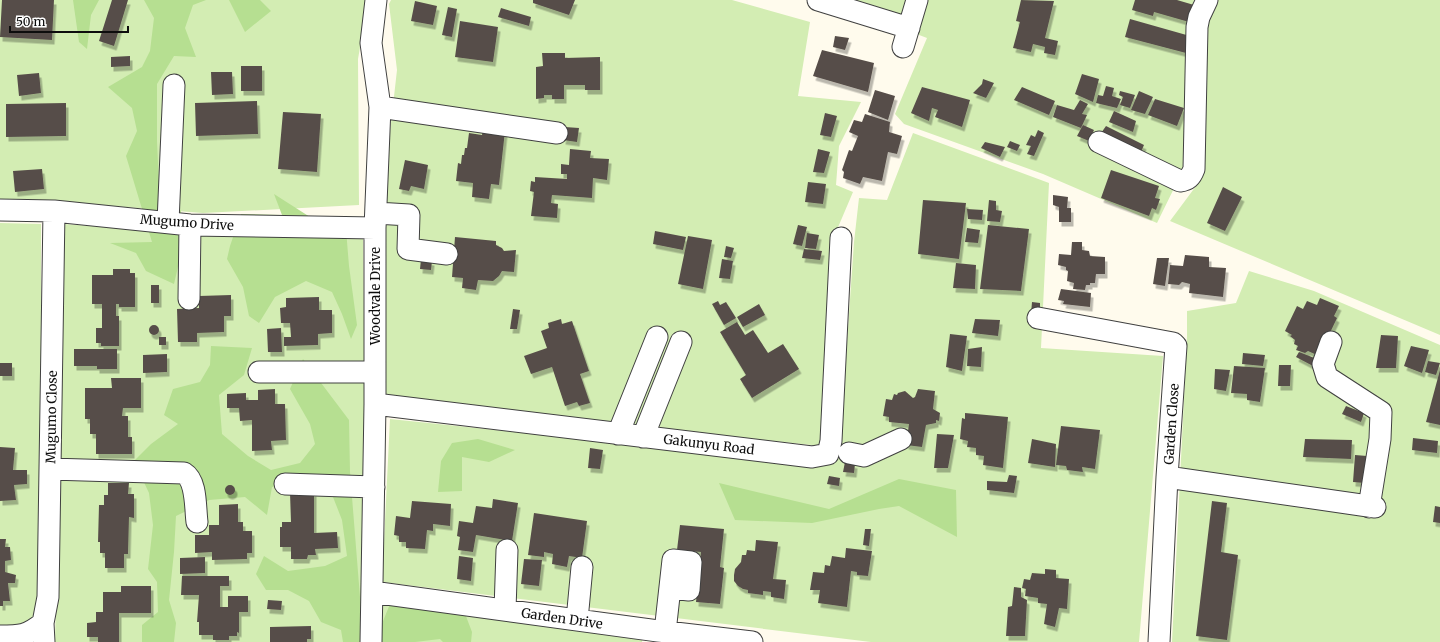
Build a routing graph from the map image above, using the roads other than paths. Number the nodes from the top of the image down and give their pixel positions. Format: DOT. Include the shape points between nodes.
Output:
graph roads {
  1 [pos="376,0"];
  2 [pos="818,0"];
  3 [pos="917,0"];
  4 [pos="1207,0"];
  5 [pos="174,85"];
  6 [pos="380,106"];
  7 [pos="557,133"];
  8 [pos="1099,142"];
  9 [pos="0,210"];
  10 [pos="54,211"];
  11 [pos="375,221"];
  12 [pos="168,222"];
  13 [pos="190,225"];
  14 [pos="841,238"];
  15 [pos="448,254"];
  16 [pos="189,299"];
  17 [pos="1038,318"];
  18 [pos="657,337"];
  19 [pos="681,342"];
  20 [pos="1331,342"];
  21 [pos="259,372"];
  22 [pos="375,372"];
  23 [pos="375,404"];
  24 [pos="618,434"];
  25 [pos="643,437"];
  26 [pos="901,439"];
  27 [pos="839,452"];
  28 [pos="50,469"];
  29 [pos="1167,477"];
  30 [pos="285,484"];
  31 [pos="374,486"];
  32 [pos="197,522"];
  33 [pos="507,550"];
  34 [pos="582,567"];
  35 [pos="670,588"];
  36 [pos="372,592"];
  37 [pos="505,610"];
  38 [pos="577,620"];
  39 [pos="44,632"];
  40 [pos="660,635"];
  41 [pos="0,636"];
  42 [pos="371,642"];
  43 [pos="752,642"];
  44 [pos="1159,642"];
  1 -- 6 [label="street, Woodvale Drive" via="371,44"];
  2 -- 3 [label="street" via="906,38"];
  4 -- 8 [label="street" via="1197,27 1194,170 1191,177 1180,181"];
  5 -- 12 [label="street"];
  6 -- 7 [label="street"];
  6 -- 11 [label="street, Woodvale Drive"];
  9 -- 10 [label="street, Mugumo Drive"];
  10 -- 12 [label="street, Mugumo Drive"];
  10 -- 28 [label="street, Mugumo Close"];
  11 -- 13 [label="street, Mugumo Drive"];
  11 -- 15 [label="street, Mugumo Drive" via="409,215 408,249"];
  11 -- 22 [label="street, Woodvale Drive"];
  12 -- 13 [label="street, Mugumo Drive"];
  13 -- 16 [label="street"];
  14 -- 27 [label="street" via="831,441"];
  17 -- 29 [label="street, Garden Close" via="1175,345"];
  18 -- 24 [label="street"];
  19 -- 25 [label="street"];
  20 -- 29 [label="street" via="1323,364 1326,377 1381,412 1372,507"];
  21 -- 22 [label="street"];
  22 -- 23 [label="street, Woodvale Drive"];
  23 -- 24 [label="street, Gakunyu Road"];
  23 -- 31 [label="street, Woodvale Drive"];
  24 -- 25 [label="street, Gakunyu Road"];
  25 -- 27 [label="street, Gakunyu Road" via="812,457"];
  26 -- 27 [label="street" via="864,456"];
  28 -- 32 [label="street" via="184,472 192,482"];
  28 -- 39 [label="street, Mugumo Close" via="48,598"];
  29 -- 44 [label="street, Garden Close"];
  30 -- 31 [label="street"];
  31 -- 36 [label="street, Woodvale Drive"];
  33 -- 37 [label="street"];
  34 -- 38 [label="street"];
  35 -- 40 [label="street"];
  36 -- 37 [label="street, Garden Drive"];
  36 -- 42 [label="street, Woodvale Drive"];
  37 -- 38 [label="street, Garden Drive"];
  38 -- 40 [label="street, Garden Drive"];
  39 -- 41 [label="street"];
  40 -- 43 [label="street, Garden Drive"];
}
